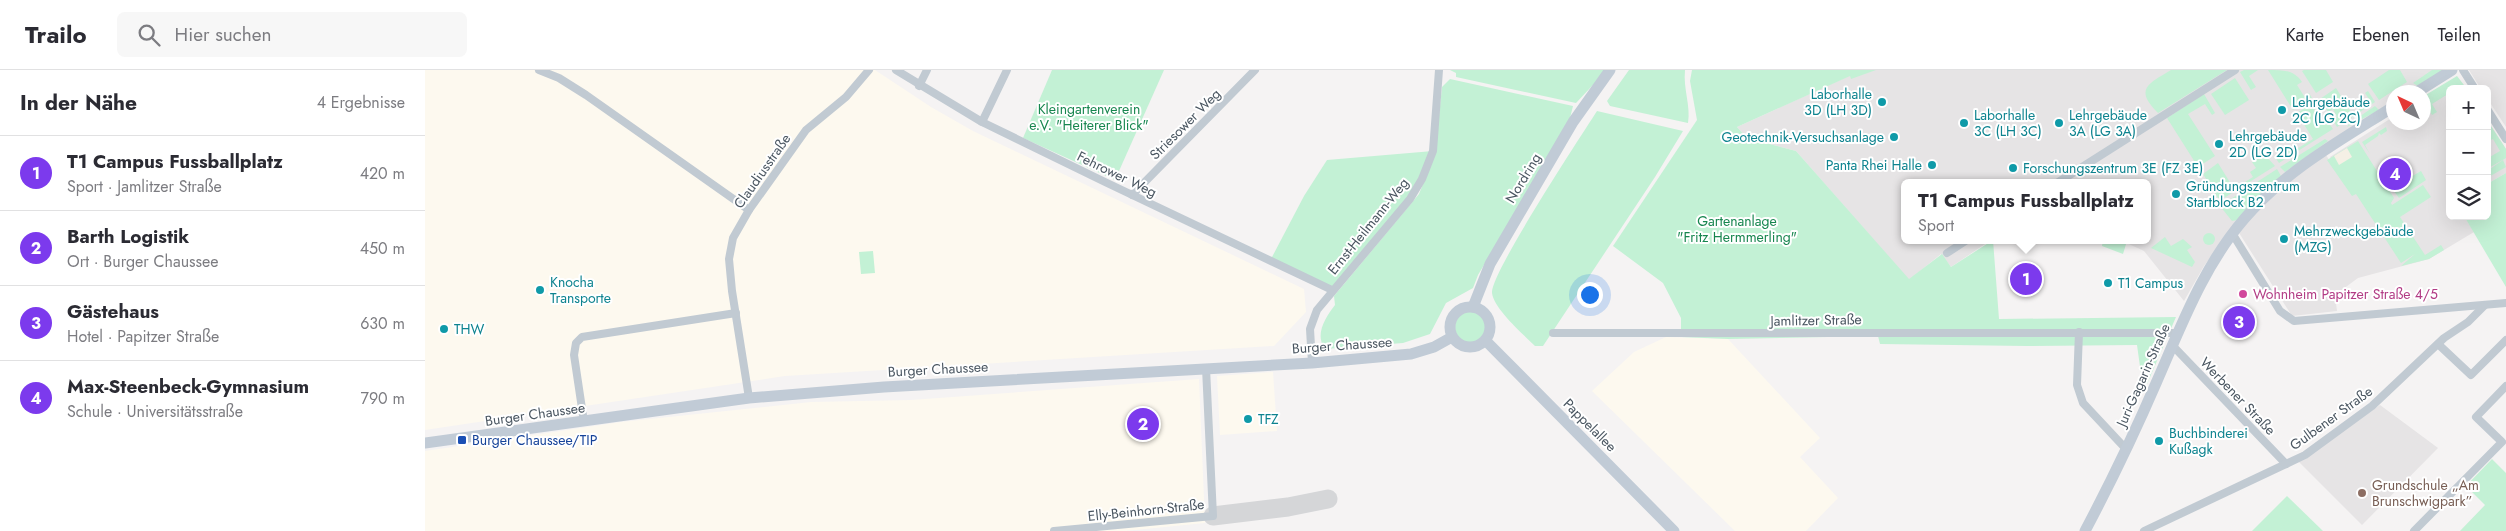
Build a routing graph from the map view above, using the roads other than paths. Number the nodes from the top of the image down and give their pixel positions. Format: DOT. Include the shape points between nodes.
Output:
graph roads {
  1 [pos="539,70"];
  2 [pos="869,70"];
  3 [pos="896,70"];
  4 [pos="927,70"];
  5 [pos="1007,70"];
  6 [pos="1255,70"];
  7 [pos="1439,70"];
  8 [pos="1610,70"];
  9 [pos="2235,70"];
  10 [pos="2452,70"];
  11 [pos="2463,70"];
  12 [pos="2428,85"];
  13 [pos="2472,85"];
  14 [pos="919,86"];
  15 [pos="2386,112"];
  16 [pos="2491,115"];
  17 [pos="982,122"];
  18 [pos="2506,138"];
  19 [pos="2063,179"];
  20 [pos="1132,195"];
  21 [pos="749,210"];
  22 [pos="2232,233"];
  23 [pos="1961,244"];
  24 [pos="1947,253"];
  25 [pos="1332,290"];
  26 [pos="2506,303"];
  27 [pos="2484,306"];
  28 [pos="1473,307"];
  29 [pos="736,312"];
  30 [pos="2079,332"];
  31 [pos="1553,333"];
  32 [pos="2178,333"];
  33 [pos="1452,337"];
  34 [pos="2506,340"];
  35 [pos="1486,341"];
  36 [pos="2438,344"];
  37 [pos="2172,345"];
  38 [pos="1312,363"];
  39 [pos="1206,368"];
  40 [pos="2506,386"];
  41 [pos="749,398"];
  42 [pos="584,422"];
  43 [pos="425,444"];
  44 [pos="2126,449"];
  45 [pos="2286,464"];
  46 [pos="1054,531"];
  47 [pos="1674,531"];
  48 [pos="2085,531"];
  49 [pos="2145,531"];
  50 [pos="2414,531"];
  1 -- 21 [label="street" via="587,95"];
  2 -- 21 [label="street, Claudiusstraße" via="851,92 806,130"];
  3 -- 14 [label="street, Fehrower Weg"];
  4 -- 14 [label="street"];
  5 -- 17 [label="street"];
  6 -- 20 [label="street, Striesower Weg"];
  7 -- 25 [label="street, Ernst-Heilmann-Weg" via="1433,151 1422,179 1410,199"];
  8 -- 28 [label="main road, Nordring" via="1573,122 1490,264"];
  9 -- 19 [label="street"];
  10 -- 12 [label="main road"];
  11 -- 13 [label="street"];
  14 -- 17 [label="street, Fehrower Weg"];
  15 -- 22 [label="main road, Juri-Gagarin-Straße" via="2299,168"];
  16 -- 18 [label="street"];
  17 -- 20 [label="street, Fehrower Weg"];
  20 -- 25 [label="street, Fehrower Weg"];
  21 -- 29 [label="street, Claudiusstraße" via="730,248"];
  22 -- 27 [label="street" via="2280,311 2289,318 2305,321"];
  22 -- 32 [label="main road, Juri-Gagarin-Straße" via="2206,274"];
  23 -- 24 [label="street"];
  25 -- 38 [label="street, Ernst-Heilmann-Weg" via="1310,329"];
  26 -- 27 [label="street"];
  27 -- 36 [label="street, Gulbener Straße"];
  28 -- 33 [label="main road" via="1463,308 1454,314 1450,324"];
  28 -- 35 [label="main road" via="1484,312 1489,320"];
  29 -- 41 [label="street, Claudiusstraße"];
  29 -- 42 [label="street" via="582,337 576,343 574,355"];
  30 -- 31 [label="street, Jamlitzer Straße"];
  30 -- 32 [label="street, Jamlitzer Straße"];
  30 -- 44 [label="street" via="2077,385 2083,403"];
  32 -- 37 [label="main road, Juri-Gagarin-Straße"];
  33 -- 35 [label="main road" via="1467,347 1479,346"];
  33 -- 38 [label="main road, Burger Chaussee" via="1411,354"];
  34 -- 36 [label="street" via="2471,375"];
  35 -- 47 [label="main road, Pappelallee"];
  36 -- 45 [label="street, Gulbener Straße" via="2365,412 2305,455"];
  37 -- 44 [label="main road, Juri-Gagarin-Straße"];
  37 -- 45 [label="street, Werbener Straße"];
  38 -- 39 [label="main road, Burger Chaussee"];
  39 -- 41 [label="main road, Burger Chaussee"];
  39 -- 46 [label="street, Elly-Beinhorn-Straße" via="1213,516"];
  40 -- 50 [label="street" via="2476,417 2502,442"];
  41 -- 42 [label="main road, Burger Chaussee"];
  42 -- 43 [label="main road, Burger Chaussee"];
  44 -- 48 [label="main road, Juri-Gagarin-Straße"];
  45 -- 49 [label="street, Gulbener Straße"];
}
